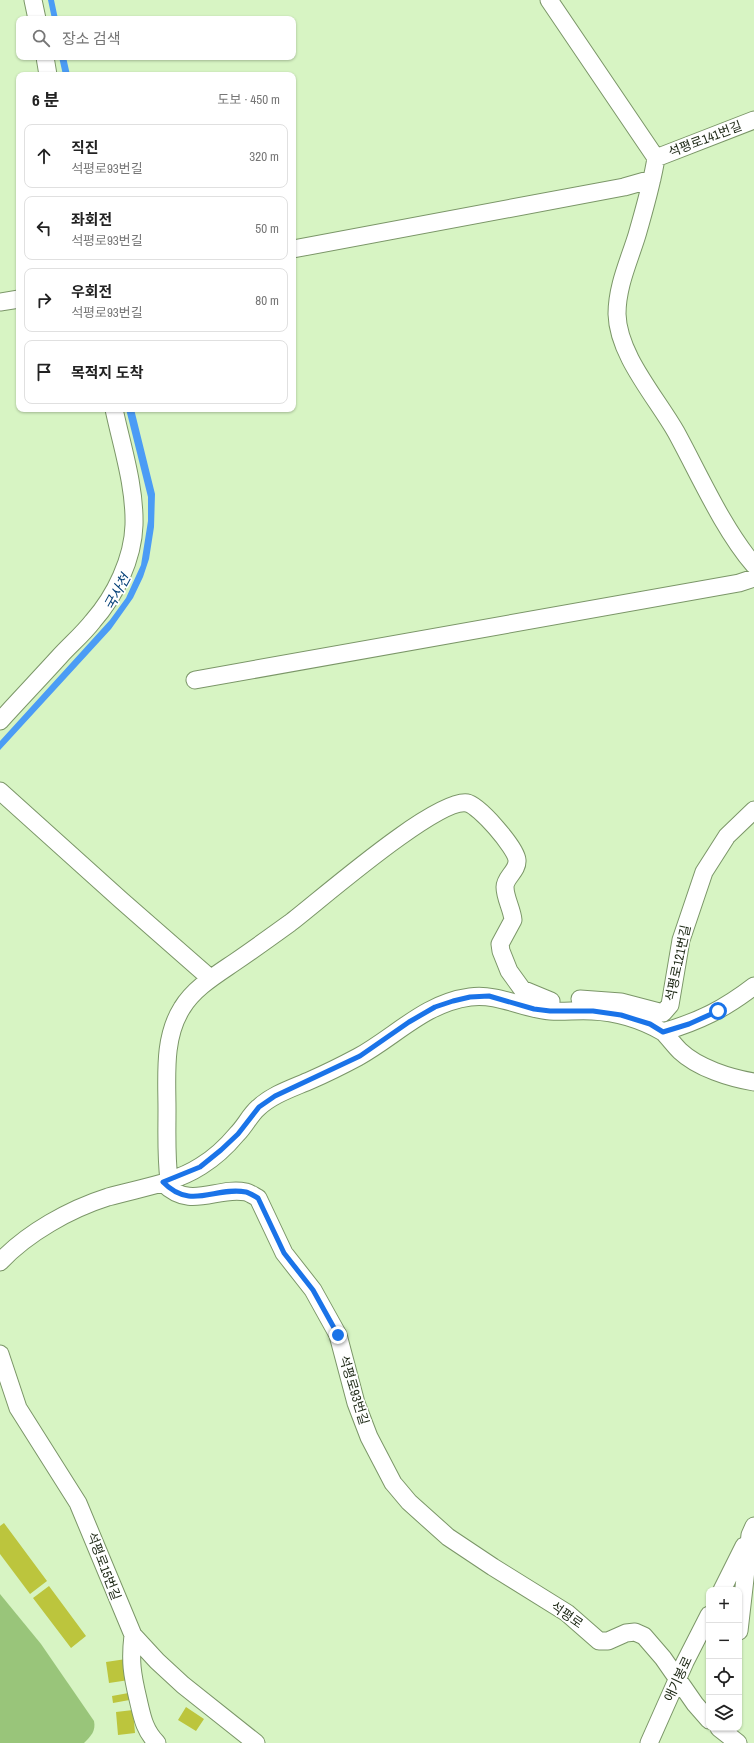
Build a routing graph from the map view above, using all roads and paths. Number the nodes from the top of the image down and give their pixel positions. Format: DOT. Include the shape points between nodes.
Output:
graph roads {
  1 [pos="33,0"];
  2 [pos="549,0"];
  3 [pos="36,16"];
  4 [pos="45,60"];
  5 [pos="47,72"];
  6 [pos="754,120"];
  7 [pos="656,158"];
  8 [pos="652,179"];
  9 [pos="296,248"];
  10 [pos="16,299"];
  11 [pos="0,302"];
  12 [pos="115,412"];
  13 [pos="754,565"];
  14 [pos="754,578"];
  15 [pos="195,680"];
  16 [pos="0,721"];
  17 [pos="0,791"];
  18 [pos="754,810"];
  19 [pos="210,978"];
  20 [pos="754,986"];
  21 [pos="551,1006"];
  22 [pos="655,1022"];
  23 [pos="754,1082"];
  24 [pos="166,1181"];
  25 [pos="0,1262"];
  26 [pos="0,1354"];
  27 [pos="408,1502"];
  28 [pos="752,1531"];
  29 [pos="724,1587"];
  30 [pos="706,1621"];
  31 [pos="740,1623"];
  32 [pos="133,1635"];
  33 [pos="677,1680"];
  34 [pos="706,1717"];
  35 [pos="723,1731"];
  36 [pos="737,1731"];
  37 [pos="157,1743"];
  38 [pos="256,1743"];
  39 [pos="649,1743"];
  40 [pos="738,1743"];
  1 -- 3 [label="street"];
  2 -- 7 [label="street"];
  4 -- 5 [label="street"];
  6 -- 7 [label="street, 석평로141번길"];
  7 -- 8 [label="street"];
  8 -- 9 [label="street" via="624,187"];
  8 -- 13 [label="street" via="620,285 617,315 620,333 632,362 675,431 726,524"];
  10 -- 11 [label="street"];
  12 -- 16 [label="street" via="134,509 131,548 124,569 114,590 92,623"];
  14 -- 15 [label="street" via="739,583"];
  17 -- 19 [label="street"];
  18 -- 22 [label="street, 석평로121번길" via="727,836 704,872 681,940 670,1005"];
  19 -- 21 [label="street" via="269,938 406,832 447,808 467,803 484,815 517,859 516,867 505,887 513,920 500,944 504,961 515,982 522,989"];
  19 -- 24 [label="street" via="182,1008 170,1038 167,1055"];
  20 -- 22 [label="street" via="718,1011 689,1024"];
  21 -- 22 [label="street"];
  21 -- 24 [label="street" via="534,1009 489,996 470,997 435,1007 360,1056 275,1096 259,1107 238,1134 200,1167"];
  22 -- 23 [label="street" via="680,1052 691,1059 732,1078"];
  24 -- 25 [label="street" via="107,1197 69,1214 38,1231"];
  24 -- 27 [label="street, 석평로93번길" via="170,1189 181,1195 194,1197 247,1192 258,1198 284,1253 313,1290 338,1335 356,1402 369,1437"];
  26 -- 32 [label="street, 석평로15번길" via="18,1408 78,1503"];
  27 -- 33 [label="street, 석평로" via="448,1537 567,1613 599,1640 608,1641 635,1632 644,1636"];
  28 -- 29 [label="street"];
  28 -- 31 [label="street"];
  30 -- 33 [label="street, 애기봉로"];
  32 -- 37 [label="street" via="130,1655 132,1676 142,1721"];
  32 -- 38 [label="street, 석평로15번길" via="183,1685"];
  33 -- 34 [label="street, 석평로"];
  33 -- 39 [label="street, 애기봉로"];
  35 -- 40 [label="street"];
  36 -- 40 [label="street"];
}
